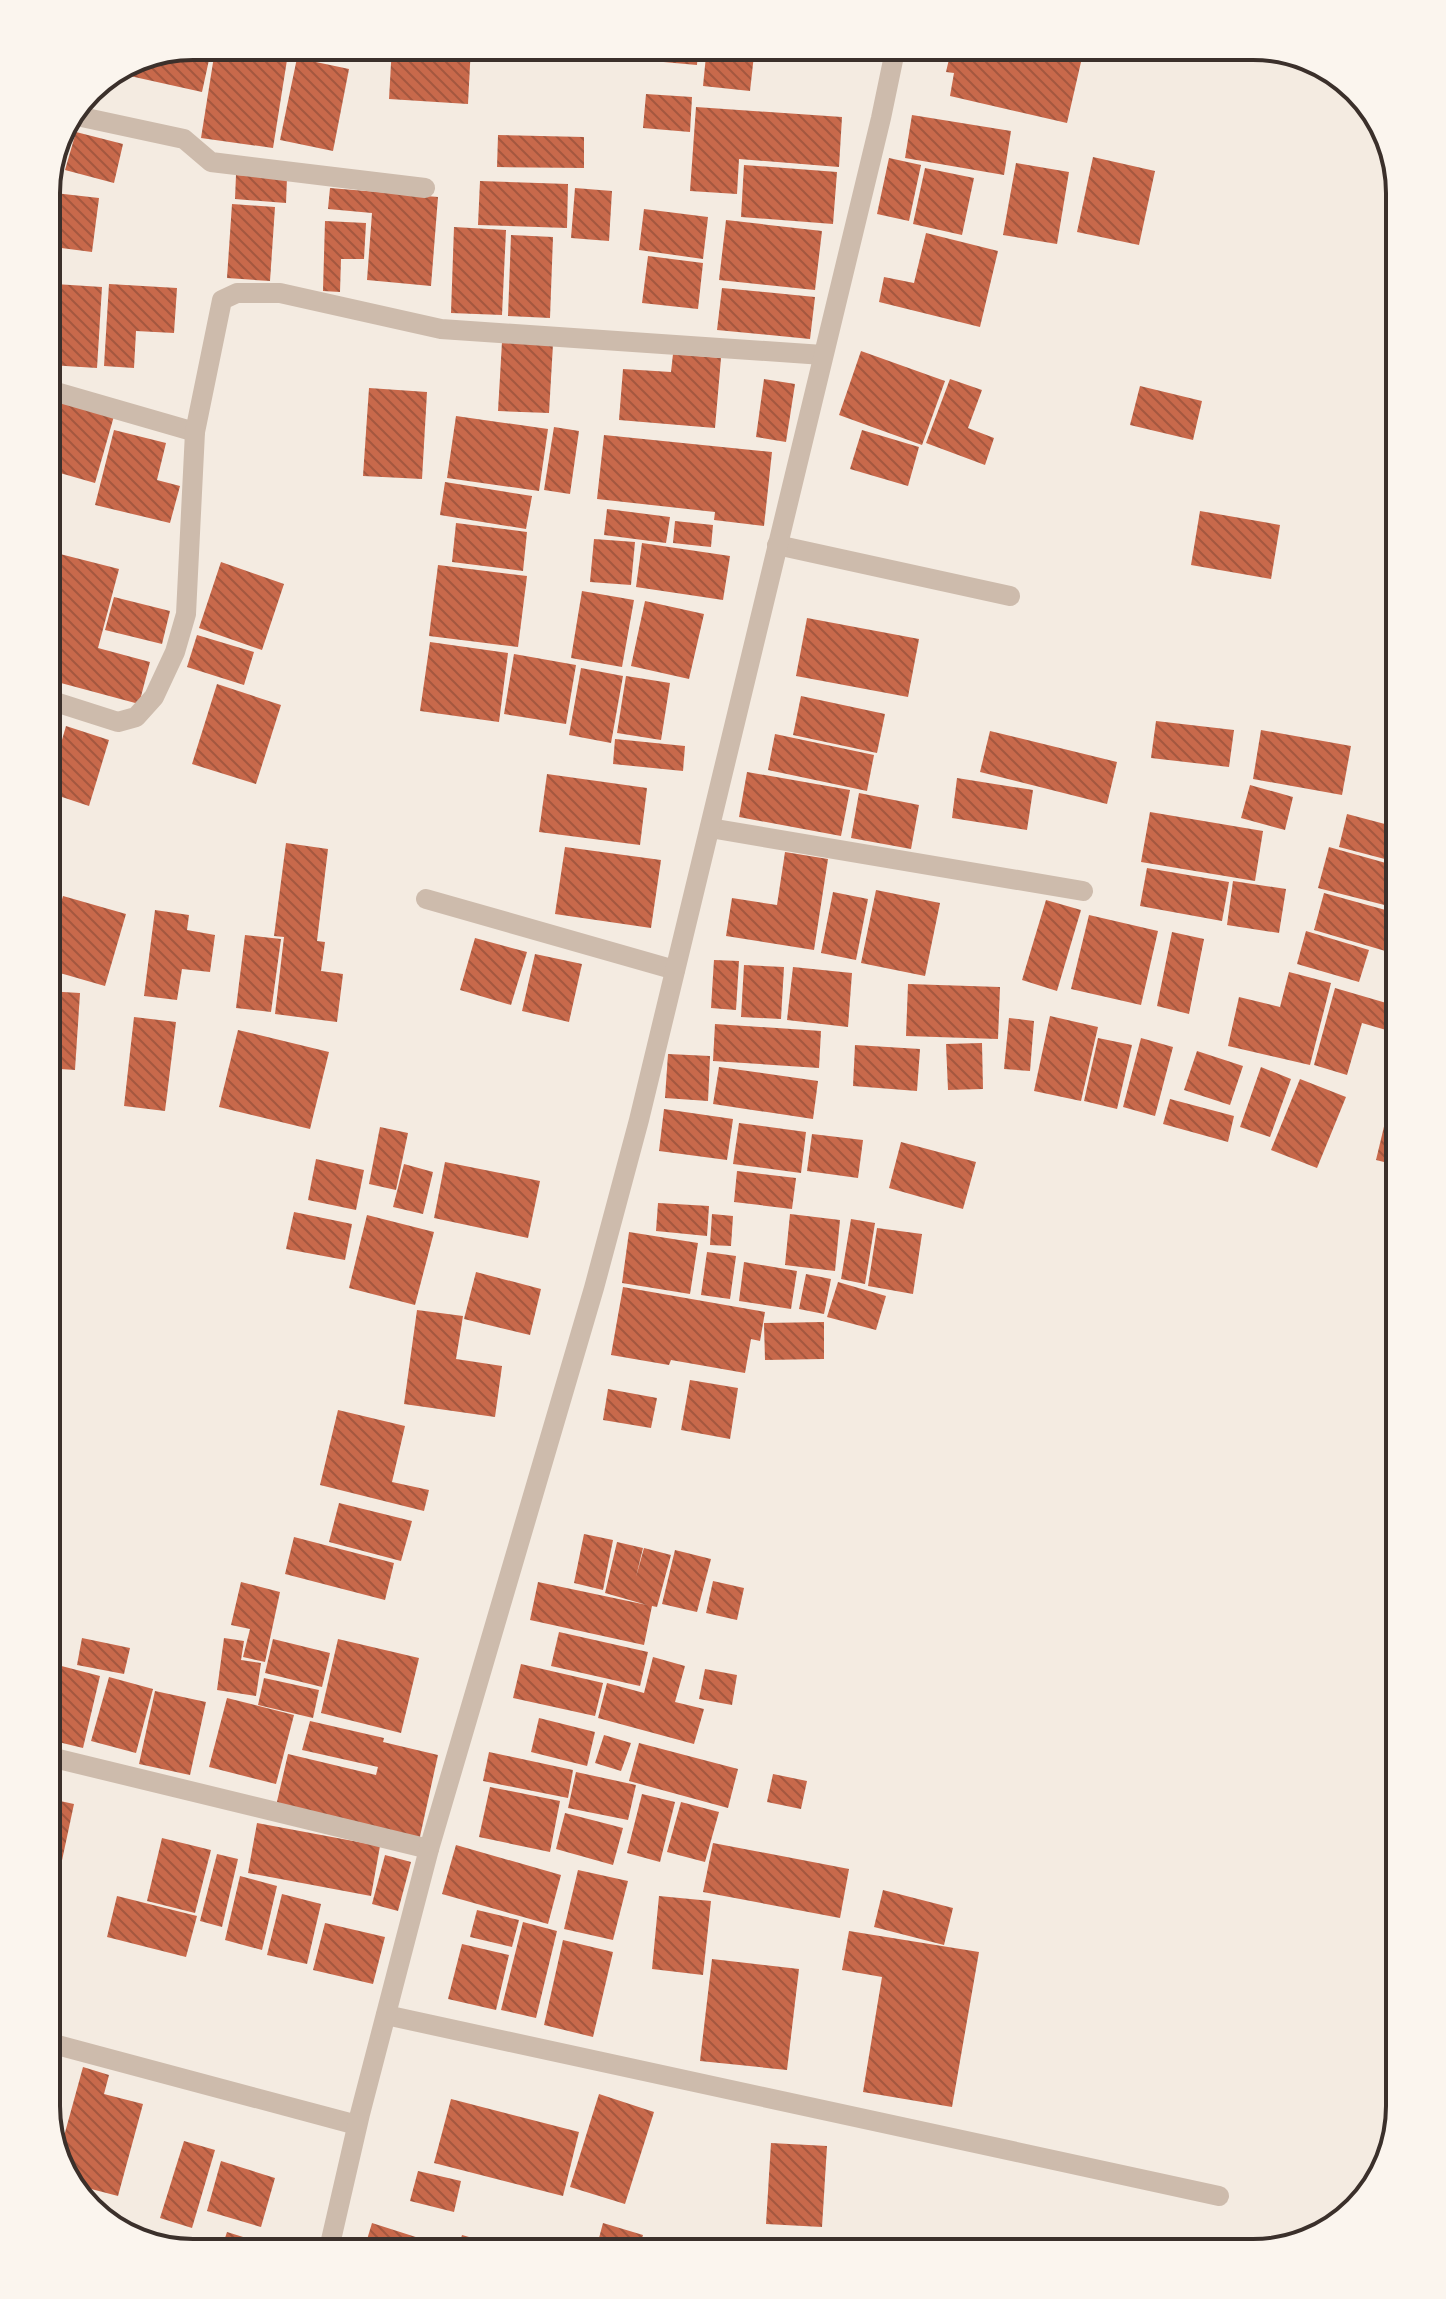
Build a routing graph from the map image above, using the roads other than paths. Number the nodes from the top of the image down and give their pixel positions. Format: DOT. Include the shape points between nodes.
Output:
graph roads {
  1 [pos="893,60"];
  2 [pos="83,117"];
  3 [pos="425,188"];
  4 [pos="823,355"];
  5 [pos="60,393"];
  6 [pos="195,432"];
  7 [pos="777,545"];
  8 [pos="1010,596"];
  9 [pos="60,703"];
  10 [pos="710,828"];
  11 [pos="1083,891"];
  12 [pos="426,899"];
  13 [pos="675,970"];
  14 [pos="60,1759"];
  15 [pos="429,1849"];
  16 [pos="386,2015"];
  17 [pos="60,2046"];
  18 [pos="357,2125"];
  19 [pos="1219,2196"];
  20 [pos="331,2239"];
  1 -- 4 [label="street"];
  2 -- 3 [label="street" via="184,139 211,162"];
  4 -- 6 [label="street" via="441,329 280,293 237,293 222,300"];
  4 -- 7 [label="street"];
  5 -- 6 [label="street"];
  6 -- 9 [label="street" via="186,614 154,697 136,717 118,722"];
  7 -- 8 [label="street"];
  7 -- 10 [label="street"];
  10 -- 11 [label="street"];
  10 -- 13 [label="street"];
  12 -- 13 [label="street"];
  13 -- 15 [label="street" via="594,1288"];
  14 -- 15 [label="street"];
  15 -- 16 [label="street"];
  16 -- 18 [label="street"];
  16 -- 19 [label="street"];
  17 -- 18 [label="street"];
  18 -- 20 [label="street"];
}
